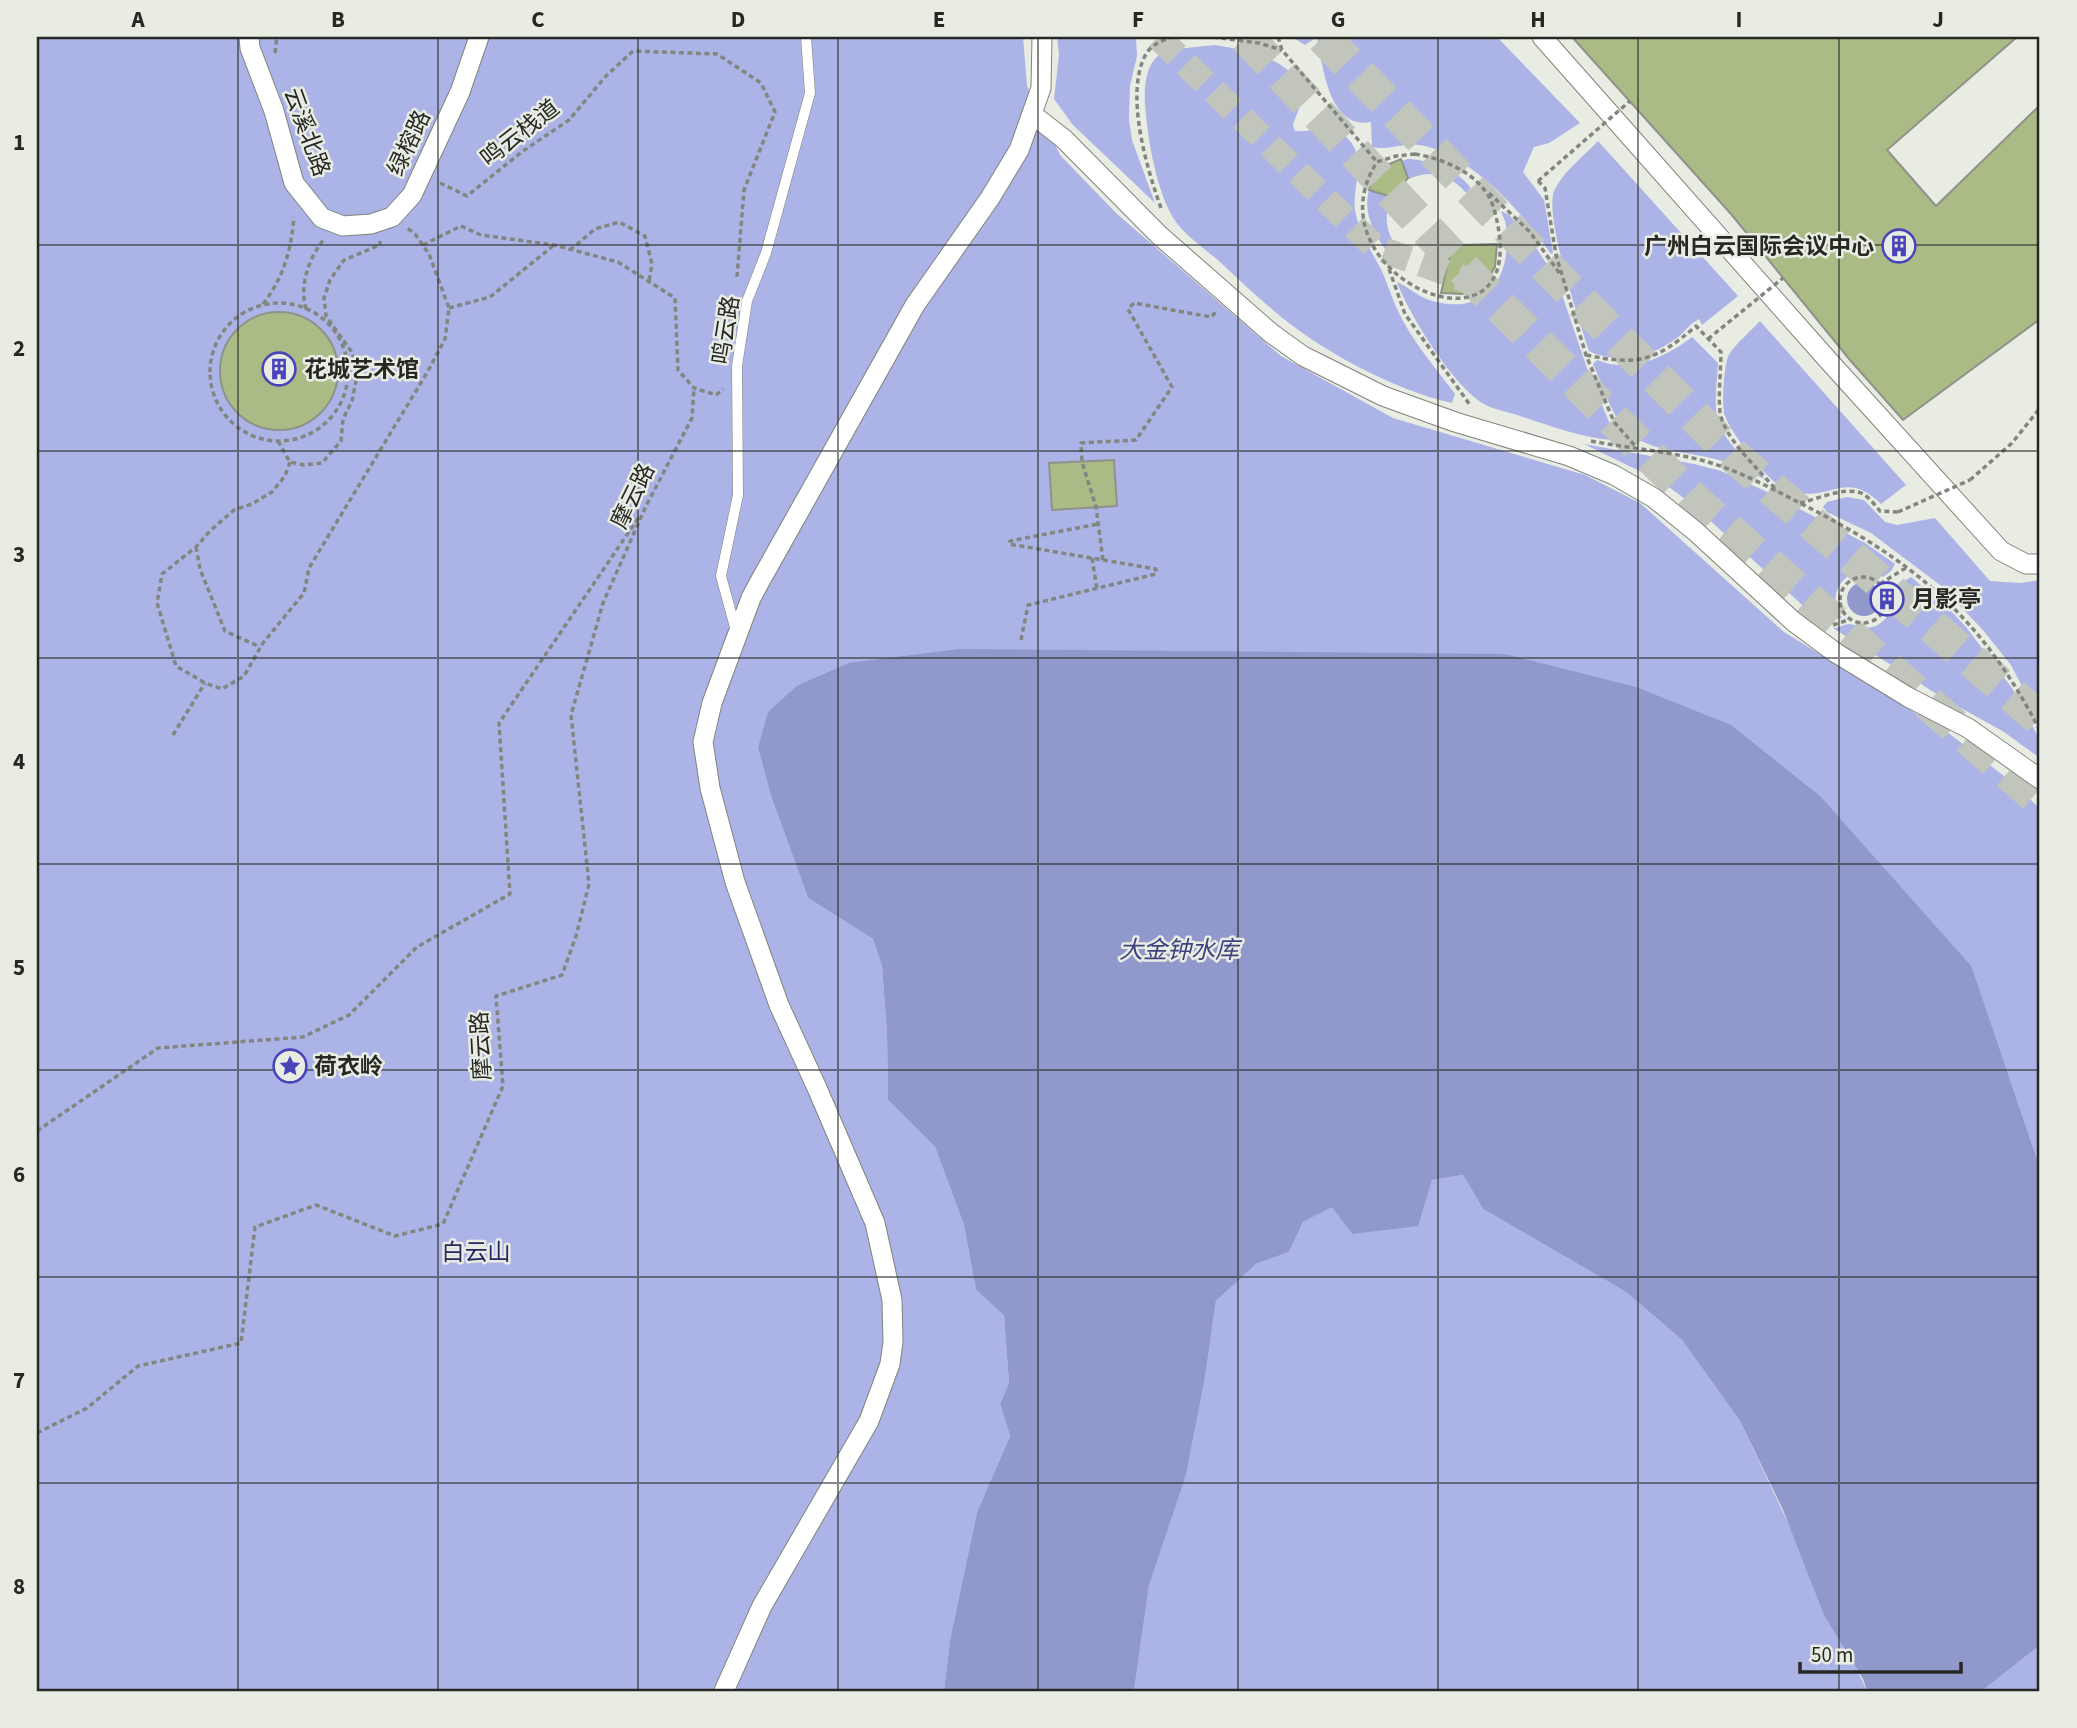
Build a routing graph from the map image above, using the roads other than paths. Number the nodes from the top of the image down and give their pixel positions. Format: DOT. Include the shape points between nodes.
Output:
graph roads {
  1 [pos="249,37"];
  2 [pos="479,37"];
  3 [pos="806,37"];
  4 [pos="1042,37"];
  5 [pos="1542,37"];
  6 [pos="1032,114"];
  7 [pos="342,226"];
  8 [pos="2040,564"];
  9 [pos="738,635"];
  10 [pos="2040,779"];
  11 [pos="724,1691"];
  1 -- 7 [label="street, 云溪北路" via="294,183 322,218"];
  2 -- 7 [label="street, 绿榕路" via="460,92 412,195 386,219"];
  3 -- 9 [label="lane, 鸣云路" via="810,93 766,254 747,301 737,366 737,495 721,576"];
  4 -- 6 [label="street" via="1041,88"];
  5 -- 8 [label="street" via="2001,551 2025,564"];
  6 -- 9 [label="street" via="1019,150 915,305 818,474 751,598"];
  6 -- 10 [label="street" via="1064,139 1159,235 1303,356 1383,396 1614,475 1654,498 1794,622 1836,653 1968,728"];
  9 -- 11 [label="street" via="712,703 703,742 710,788 735,882 779,1005 875,1223 892,1300 892,1342 890,1364 869,1421 762,1606"];
}
